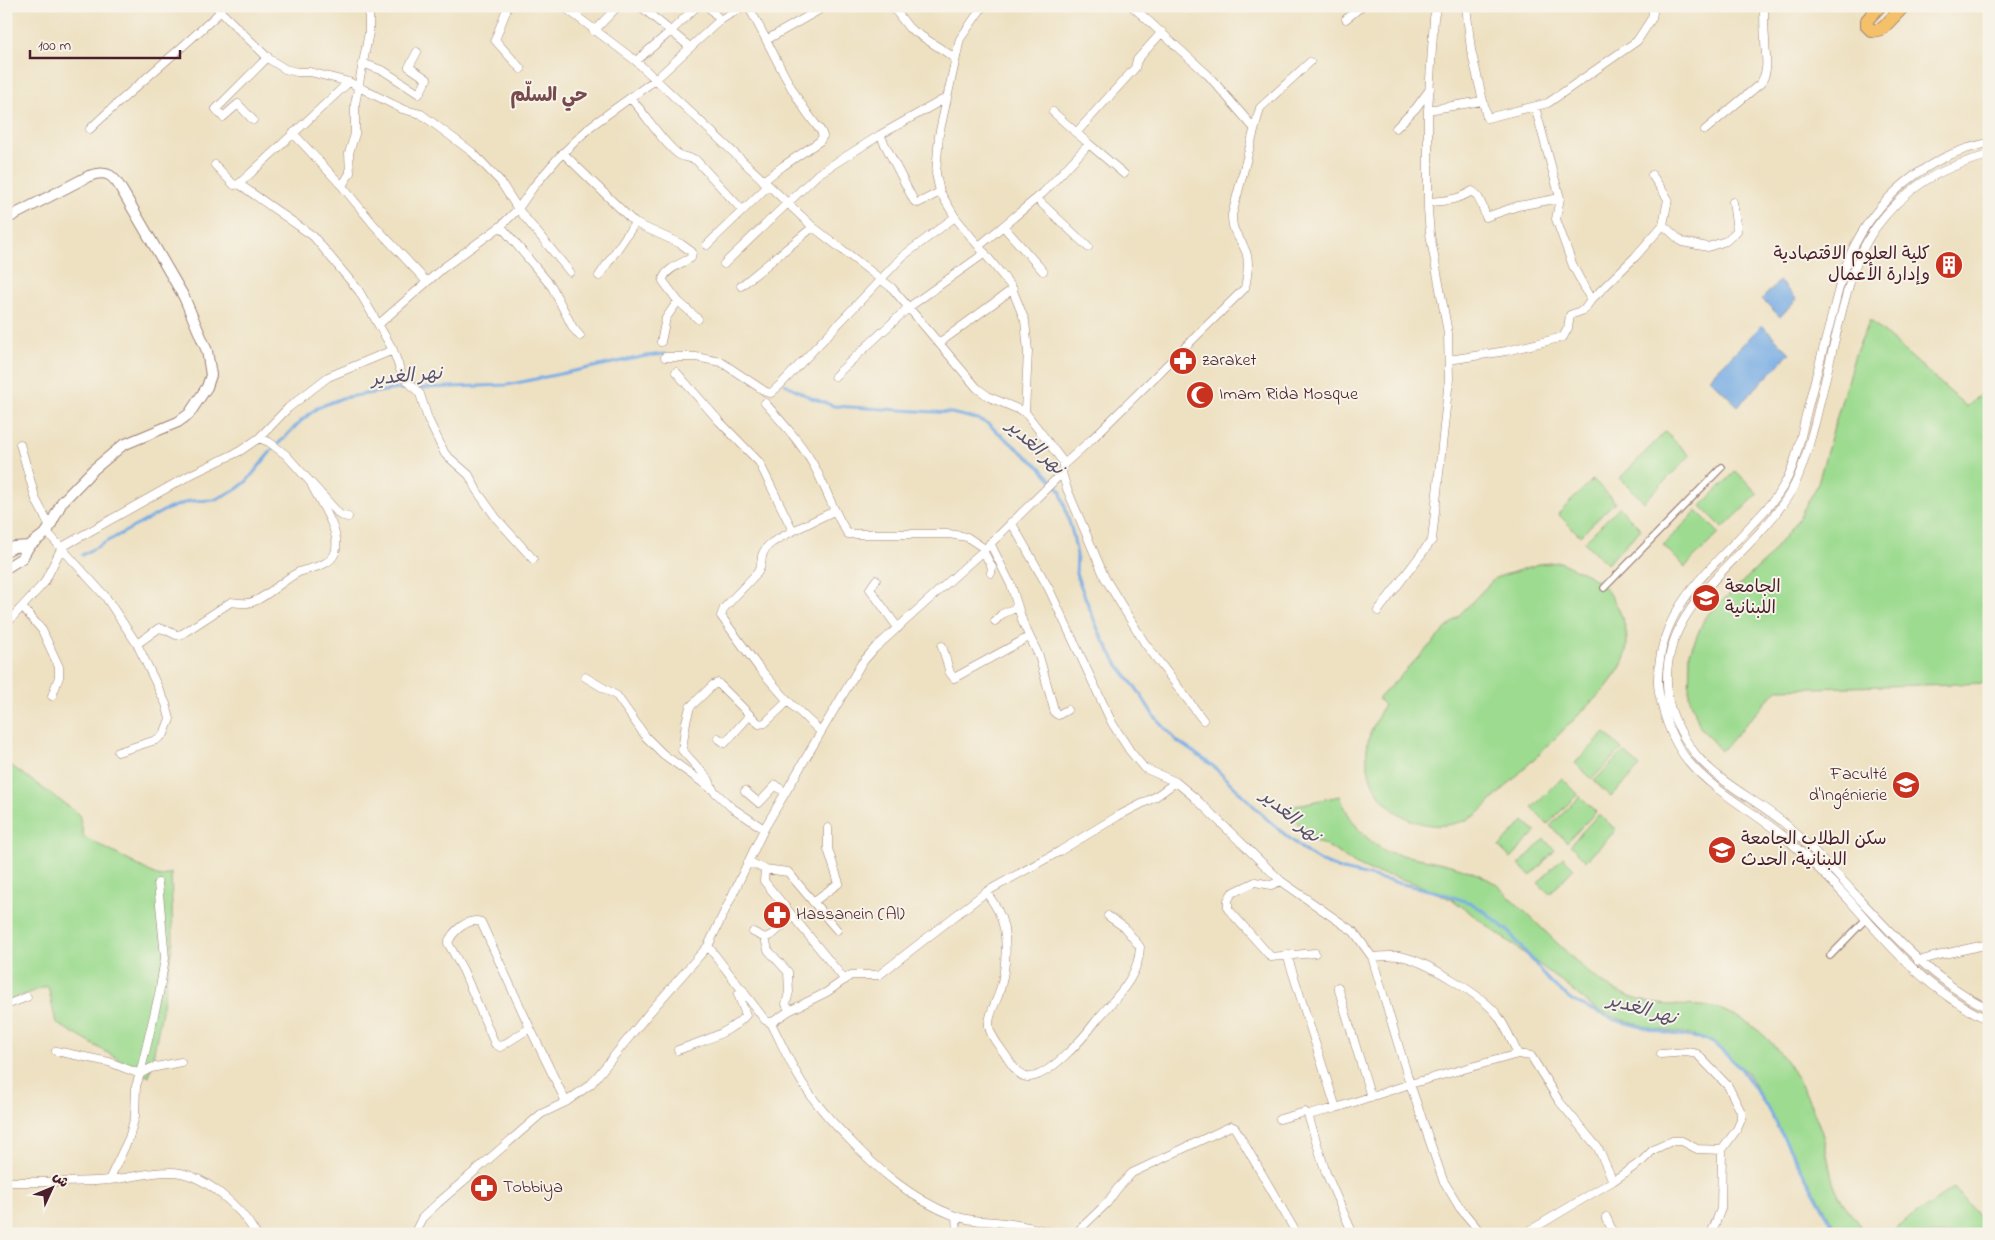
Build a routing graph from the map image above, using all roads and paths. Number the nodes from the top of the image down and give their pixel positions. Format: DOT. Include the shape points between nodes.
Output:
graph roads {
  1 [pos="369,6"];
  2 [pos="508,6"];
  3 [pos="562,6"];
  4 [pos="618,6"];
  5 [pos="640,6"];
  6 [pos="697,6"];
  7 [pos="708,6"];
  8 [pos="744,6"];
  9 [pos="748,6"];
  10 [pos="826,6"];
  11 [pos="892,6"];
  12 [pos="983,6"];
  13 [pos="1132,6"];
  14 [pos="1362,6"];
  15 [pos="1437,6"];
  16 [pos="1466,6"];
  17 [pos="1650,6"];
  18 [pos="1764,6"];
  19 [pos="1880,6"];
  20 [pos="1904,6"];
  21 [pos="218,9"];
  22 [pos="1346,19"];
  23 [pos="720,20"];
  24 [pos="594,31"];
  25 [pos="671,31"];
  26 [pos="1162,32"];
  27 [pos="768,39"];
  28 [pos="690,47"];
  29 [pos="417,52"];
  30 [pos="268,57"];
  31 [pos="955,58"];
  32 [pos="636,60"];
  33 [pos="1310,62"];
  34 [pos="362,63"];
  35 [pos="521,69"];
  36 [pos="655,80"];
  37 [pos="349,82"];
  38 [pos="357,87"];
  39 [pos="1431,87"];
  40 [pos="630,98"];
  41 [pos="946,98"];
  42 [pos="1482,101"];
  43 [pos="1535,107"];
  44 [pos="1428,110"];
  45 [pos="1053,112"];
  46 [pos="253,120"];
  47 [pos="1253,128"];
  48 [pos="1396,128"];
  49 [pos="90,129"];
  50 [pos="1705,130"];
  51 [pos="293,133"];
  52 [pos="1076,133"];
  53 [pos="880,135"];
  54 [pos="1989,143"];
  55 [pos="1089,144"];
  56 [pos="1979,145"];
  57 [pos="563,153"];
  58 [pos="1989,155"];
  59 [pos="1980,157"];
  60 [pos="215,165"];
  61 [pos="1124,174"];
  62 [pos="1652,175"];
  63 [pos="239,184"];
  64 [pos="765,184"];
  65 [pos="342,186"];
  66 [pos="940,192"];
  67 [pos="1560,198"];
  68 [pos="1037,199"];
  69 [pos="1428,202"];
  70 [pos="1733,202"];
  71 [pos="786,203"];
  72 [pos="518,209"];
  73 [pos="743,211"];
  74 [pos="955,217"];
  75 [pos="6,220"];
  76 [pos="635,223"];
  77 [pos="1662,225"];
  78 [pos="500,226"];
  79 [pos="1003,226"];
  80 [pos="813,227"];
  81 [pos="707,245"];
  82 [pos="979,246"];
  83 [pos="1088,247"];
  84 [pos="985,253"];
  85 [pos="724,264"];
  86 [pos="1043,271"];
  87 [pos="570,272"];
  88 [pos="599,276"];
  89 [pos="881,278"];
  90 [pos="427,282"];
  91 [pos="741,286"];
  92 [pos="1013,289"];
  93 [pos="1591,300"];
  94 [pos="678,301"];
  95 [pos="909,307"];
  96 [pos="1833,310"];
  97 [pos="698,319"];
  98 [pos="1840,319"];
  99 [pos="379,324"];
  100 [pos="580,336"];
  101 [pos="661,342"];
  102 [pos="939,343"];
  103 [pos="393,350"];
  104 [pos="665,357"];
  105 [pos="1449,360"];
  106 [pos="676,372"];
  107 [pos="835,376"];
  108 [pos="765,403"];
  109 [pos="1025,412"];
  110 [pos="259,438"];
  111 [pos="20,444"];
  112 [pos="1064,463"];
  113 [pos="1722,467"];
  114 [pos="1060,474"];
  115 [pos="312,486"];
  116 [pos="834,511"];
  117 [pos="348,517"];
  118 [pos="1011,522"];
  119 [pos="48,529"];
  120 [pos="793,531"];
  121 [pos="29,546"];
  122 [pos="62,547"];
  123 [pos="986,548"];
  124 [pos="6,551"];
  125 [pos="533,559"];
  126 [pos="6,568"];
  127 [pos="991,573"];
  128 [pos="876,580"];
  129 [pos="1604,588"];
  130 [pos="22,607"];
  131 [pos="1018,607"];
  132 [pos="1378,611"];
  133 [pos="995,620"];
  134 [pos="6,624"];
  135 [pos="898,628"];
  136 [pos="1030,637"];
  137 [pos="137,644"];
  138 [pos="942,646"];
  139 [pos="586,677"];
  140 [pos="52,696"];
  141 [pos="788,701"];
  142 [pos="1068,710"];
  143 [pos="750,715"];
  144 [pos="1203,720"];
  145 [pos="821,732"];
  146 [pos="718,738"];
  147 [pos="118,752"];
  148 [pos="1697,756"];
  149 [pos="1691,764"];
  150 [pos="1176,782"];
  151 [pos="1730,785"];
  152 [pos="713,790"];
  153 [pos="745,791"];
  154 [pos="785,793"];
  155 [pos="1723,793"];
  156 [pos="828,828"];
  157 [pos="764,829"];
  158 [pos="749,862"];
  159 [pos="765,869"];
  160 [pos="1281,881"];
  161 [pos="158,883"];
  162 [pos="986,892"];
  163 [pos="813,902"];
  164 [pos="792,916"];
  165 [pos="1108,916"];
  166 [pos="1865,920"];
  167 [pos="837,930"];
  168 [pos="753,932"];
  169 [pos="765,938"];
  170 [pos="1989,944"];
  171 [pos="708,946"];
  172 [pos="1315,953"];
  173 [pos="1287,955"];
  174 [pos="1830,956"];
  175 [pos="1372,957"];
  176 [pos="1918,961"];
  177 [pos="1911,968"];
  178 [pos="845,980"];
  179 [pos="1338,987"];
  180 [pos="743,990"];
  181 [pos="27,997"];
  182 [pos="6,1004"];
  183 [pos="1989,1009"];
  184 [pos="789,1011"];
  185 [pos="1989,1020"];
  186 [pos="771,1023"];
  187 [pos="530,1028"];
  188 [pos="678,1050"];
  189 [pos="56,1051"];
  190 [pos="1518,1054"];
  191 [pos="1661,1054"];
  192 [pos="181,1062"];
  193 [pos="140,1074"];
  194 [pos="1410,1084"];
  195 [pos="1371,1096"];
  196 [pos="566,1102"];
  197 [pos="1336,1108"];
  198 [pos="1308,1115"];
  199 [pos="1280,1119"];
  200 [pos="1722,1150"];
  201 [pos="109,1180"];
  202 [pos="1613,1181"];
  203 [pos="6,1182"];
  204 [pos="956,1216"];
  205 [pos="1606,1217"];
  206 [pos="1024,1230"];
  207 [pos="256,1234"];
  208 [pos="414,1234"];
  209 [pos="957,1234"];
  210 [pos="1060,1234"];
  211 [pos="1075,1234"];
  212 [pos="1297,1234"];
  213 [pos="1354,1234"];
  214 [pos="1482,1234"];
  215 [pos="1524,1234"];
  216 [pos="1614,1234"];
  217 [pos="1711,1234"];
  1 -- 34 [label="street" via="369,32"];
  2 -- 35 [label="street" via="495,40"];
  3 -- 24 [label="street"];
  4 -- 24 [label="street"];
  5 -- 25 [label="street"];
  6 -- 25 [label="street"];
  7 -- 23 [label="street"];
  8 -- 23 [label="street"];
  9 -- 27 [label="street"];
  10 -- 27 [label="street"];
  11 -- 31 [label="street" via="910,28"];
  12 -- 31 [label="street" via="960,40"];
  13 -- 26 [label="street"];
  14 -- 22 [label="street"];
  15 -- 39 [label="street"];
  16 -- 42 [label="street"];
  17 -- 43 [label="street" via="1652,18 1637,41 1548,103"];
  18 -- 50 [label="street" via="1766,75 1762,83"];
  19 -- 20 [label="highway" via="1867,20 1866,26 1872,31 1882,29"];
  21 -- 30 [label="street"];
  21 -- 49 [label="street" via="187,44"];
  23 -- 28 [label="street"];
  24 -- 32 [label="street"];
  25 -- 28 [label="street"];
  25 -- 32 [label="street"];
  26 -- 47 [label="street" via="1208,75"];
  26 -- 52 [label="street" via="1136,60 1135,68"];
  27 -- 64 [label="street" via="800,105 823,136"];
  28 -- 36 [label="street"];
  29 -- 34 [label="street" via="409,67 427,79 419,94 384,71"];
  30 -- 37 [label="street" via="285,69"];
  30 -- 46 [label="street" via="216,109 223,117 238,104"];
  31 -- 41 [label="street"];
  32 -- 36 [label="street"];
  33 -- 47 [label="street" via="1260,108"];
  34 -- 38 [label="street"];
  36 -- 40 [label="street"];
  36 -- 64 [label="street" via="701,120"];
  37 -- 38 [label="street"];
  37 -- 51 [label="street"];
  38 -- 65 [label="street" via="355,134 349,153 350,173"];
  38 -- 72 [label="street" via="402,109 421,114 472,152 500,181"];
  39 -- 44 [label="street"];
  39 -- 48 [label="street"];
  40 -- 57 [label="street" via="591,126"];
  40 -- 73 [label="street" via="680,155 696,160"];
  41 -- 53 [label="street"];
  41 -- 66 [label="street" via="936,174"];
  42 -- 43 [label="street" via="1487,118"];
  42 -- 44 [label="street"];
  43 -- 67 [label="street"];
  44 -- 69 [label="street"];
  45 -- 52 [label="street"];
  47 -- 112 [label="street" via="1232,215 1232,227 1247,252 1245,288"];
  51 -- 63 [label="street"];
  51 -- 65 [label="street"];
  52 -- 55 [label="street"];
  53 -- 66 [label="street" via="914,201 918,203"];
  53 -- 71 [label="street" via="818,174"];
  54 -- 56 [label="street"];
  55 -- 61 [label="street"];
  55 -- 68 [label="street"];
  56 -- 59 [label="street"];
  56 -- 96 [label="street" via="1938,160 1892,194 1866,226 1851,253"];
  57 -- 72 [label="street"];
  57 -- 76 [label="street"];
  58 -- 59 [label="street"];
  59 -- 98 [label="street" via="1954,165 1925,180 1886,215 1858,260"];
  60 -- 63 [label="street" via="234,185"];
  62 -- 77 [label="street" via="1668,198"];
  63 -- 99 [label="street" via="313,236 359,291"];
  64 -- 71 [label="street"];
  64 -- 73 [label="street"];
  65 -- 90 [label="street"];
  66 -- 74 [label="street"];
  67 -- 69 [label="street" via="1518,206 1486,217 1476,193 1472,191 1450,201"];
  67 -- 93 [label="street" via="1556,219 1573,266"];
  68 -- 79 [label="street"];
  68 -- 83 [label="street"];
  69 -- 105 [label="street" via="1430,234 1448,333"];
  70 -- 77 [label="street" via="1738,231 1726,242 1708,247 1682,242"];
  71 -- 80 [label="street"];
  71 -- 85 [label="street"];
  72 -- 78 [label="street"];
  72 -- 87 [label="street"];
  73 -- 81 [label="street"];
  74 -- 82 [label="street"];
  74 -- 89 [label="street" via="903,256"];
  75 -- 119 [label="street" via="89,176 102,173 112,176 170,270 198,326 211,365 207,387 189,414 178,422 130,442 109,456 62,502"];
  76 -- 88 [label="street"];
  76 -- 94 [label="street" via="692,252 691,258 663,277"];
  77 -- 93 [label="street"];
  78 -- 90 [label="street"];
  78 -- 100 [label="street" via="552,287"];
  79 -- 82 [label="street"];
  79 -- 86 [label="street"];
  80 -- 89 [label="street"];
  80 -- 91 [label="street"];
  82 -- 84 [label="street"];
  84 -- 92 [label="street"];
  84 -- 95 [label="street"];
  89 -- 95 [label="street"];
  89 -- 104 [label="street" via="770,393 721,362 696,357"];
  90 -- 99 [label="street"];
  92 -- 102 [label="street"];
  92 -- 109 [label="street" via="1025,321 1028,351"];
  93 -- 105 [label="street" via="1584,310 1570,316 1563,337"];
  94 -- 97 [label="street"];
  94 -- 101 [label="street" via="666,318"];
  95 -- 102 [label="street"];
  95 -- 107 [label="street"];
  96 -- 98 [label="street"];
  96 -- 149 [label="street" via="1794,460 1785,483 1769,506 1684,597 1668,628 1659,667 1659,695 1666,724"];
  98 -- 148 [label="street" via="1810,444 1794,487 1765,527 1690,606 1677,632 1668,668 1668,696 1674,718"];
  99 -- 103 [label="street"];
  102 -- 109 [label="street" via="968,379 989,397"];
  103 -- 110 [label="street" via="328,377 294,403"];
  103 -- 125 [label="street" via="402,375 418,391 446,454 469,475 497,519"];
  105 -- 132 [label="street" via="1432,540"];
  106 -- 120 [label="street" via="758,462"];
  108 -- 116 [label="street" via="813,464"];
  109 -- 112 [label="street"];
  110 -- 115 [label="street" via="286,455"];
  110 -- 122 [label="street"];
  111 -- 119 [label="street"];
  112 -- 114 [label="street"];
  113 -- 129 [label="street"];
  114 -- 118 [label="street"];
  114 -- 144 [label="street" via="1105,578 1144,642"];
  115 -- 117 [label="street" via="340,515"];
  115 -- 137 [label="street" via="335,531 335,555 326,563 296,573 256,601 245,604 231,602 176,636 158,628"];
  116 -- 120 [label="street"];
  116 -- 123 [label="street" via="848,534 949,534 967,537"];
  118 -- 123 [label="street"];
  118 -- 150 [label="street" via="1049,589 1112,723 1144,768"];
  119 -- 121 [label="street"];
  119 -- 122 [label="street"];
  120 -- 141 [label="street" via="771,543 762,555 758,572 724,608 721,616"];
  121 -- 124 [label="street"];
  121 -- 126 [label="street" via="22,558"];
  122 -- 130 [label="street" via="44,583"];
  122 -- 137 [label="street" via="105,596"];
  123 -- 127 [label="street"];
  123 -- 131 [label="street" via="1011,585"];
  123 -- 135 [label="street"];
  128 -- 135 [label="street" via="870,589"];
  130 -- 134 [label="street"];
  130 -- 140 [label="street" via="42,630 59,668"];
  131 -- 133 [label="street"];
  131 -- 136 [label="street"];
  135 -- 145 [label="street" via="861,664"];
  136 -- 138 [label="street" via="954,678"];
  136 -- 142 [label="street" via="1039,656 1055,713 1058,715"];
  137 -- 147 [label="street" via="170,719 164,734 156,740"];
  139 -- 152 [label="street" via="618,696 662,754"];
  141 -- 143 [label="street" via="765,724 759,724"];
  141 -- 145 [label="street"];
  143 -- 146 [label="street" via="725,743"];
  143 -- 152 [label="street" via="718,682 690,708 682,750 709,780"];
  145 -- 154 [label="street"];
  148 -- 149 [label="street"];
  148 -- 151 [label="street"];
  149 -- 155 [label="street"];
  150 -- 160 [label="street"];
  150 -- 162 [label="street"];
  151 -- 155 [label="street"];
  151 -- 176 [label="street" via="1790,828 1840,876"];
  152 -- 157 [label="street" via="731,807"];
  153 -- 154 [label="street" via="759,803 776,784"];
  154 -- 157 [label="street"];
  155 -- 166 [label="street" via="1785,837 1833,883"];
  156 -- 163 [label="street" via="828,849 839,884"];
  157 -- 158 [label="street"];
  158 -- 159 [label="street"];
  158 -- 171 [label="street"];
  159 -- 163 [label="street" via="788,872"];
  159 -- 164 [label="street" via="764,881"];
  160 -- 173 [label="street" via="1271,885 1255,882 1232,894 1228,909 1271,956"];
  160 -- 175 [label="street" via="1354,932"];
  161 -- 193 [label="street" via="165,958"];
  162 -- 165 [label="street" via="999,912 1005,944 1004,976 990,1018 990,1032 1018,1073 1029,1077 1038,1076 1068,1052 1088,1032 1135,971 1140,947 1124,927"];
  162 -- 178 [label="street" via="884,972 872,976 851,975"];
  163 -- 167 [label="street"];
  164 -- 169 [label="street"];
  164 -- 178 [label="street"];
  166 -- 174 [label="street"];
  166 -- 177 [label="street"];
  168 -- 169 [label="street"];
  169 -- 184 [label="street" via="768,950 788,972 786,1004"];
  170 -- 176 [label="street"];
  171 -- 180 [label="street"];
  171 -- 196 [label="street" via="591,1084"];
  172 -- 173 [label="street"];
  173 -- 197 [label="street"];
  175 -- 190 [label="street" via="1401,956 1420,962 1474,994 1498,1016"];
  175 -- 194 [label="street"];
  176 -- 177 [label="street"];
  176 -- 183 [label="street" via="1949,985"];
  177 -- 185 [label="street" via="1965,1009"];
  178 -- 184 [label="street"];
  179 -- 195 [label="street"];
  180 -- 186 [label="street" via="765,1020"];
  180 -- 188 [label="street" via="738,994 746,1015 741,1021 718,1035"];
  181 -- 182 [label="street"];
  184 -- 186 [label="street"];
  186 -- 204 [label="street" via="796,1073 821,1110 868,1160 908,1192"];
  187 -- 187 [label="street" via="500,1047 495,1044 448,942 455,931 474,921 481,922"];
  187 -- 196 [label="street"];
  189 -- 193 [label="street" via="109,1062"];
  190 -- 194 [label="street"];
  190 -- 202 [label="street" via="1532,1056 1558,1101 1598,1148"];
  191 -- 200 [label="street" via="1697,1054 1728,1086 1741,1112 1741,1120"];
  192 -- 193 [label="street" via="151,1068"];
  193 -- 201 [label="street" via="136,1086 136,1116"];
  194 -- 195 [label="street"];
  194 -- 214 [label="street" via="1443,1180 1460,1208"];
  195 -- 197 [label="street"];
  196 -- 208 [label="street" via="541,1114 438,1203 422,1218"];
  197 -- 198 [label="street"];
  198 -- 199 [label="street" via="1305,1112"];
  198 -- 213 [label="street" via="1326,1173"];
  200 -- 202 [label="street" via="1697,1149 1682,1141 1672,1141 1653,1150"];
  200 -- 217 [label="street" via="1721,1209"];
  201 -- 203 [label="street"];
  201 -- 207 [label="street" via="170,1172 188,1175 207,1183 221,1195"];
  202 -- 215 [label="street"];
  204 -- 206 [label="street"];
  204 -- 209 [label="street"];
  205 -- 216 [label="street"];
  206 -- 210 [label="street"];
  211 -- 212 [label="street" via="1132,1173 1230,1126 1235,1128"];
}
